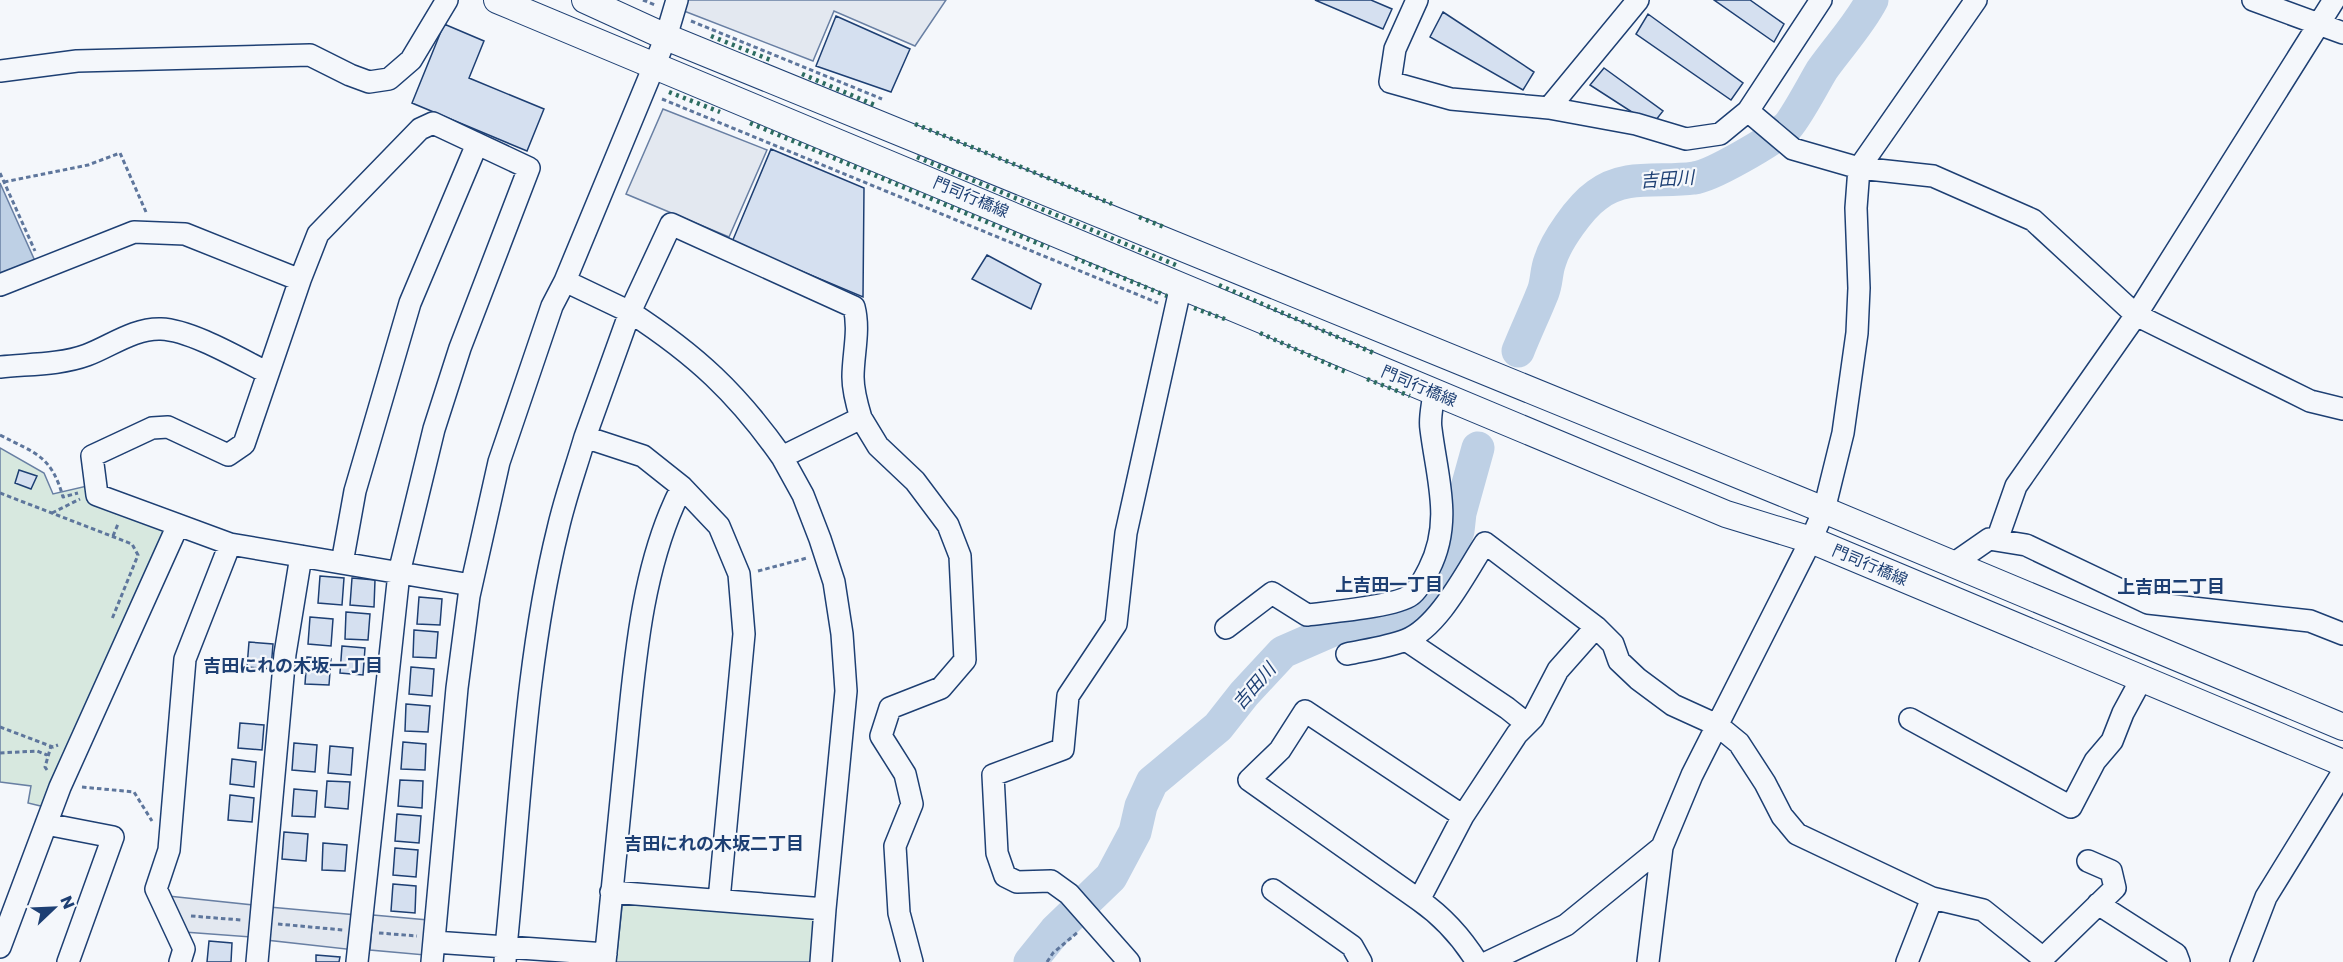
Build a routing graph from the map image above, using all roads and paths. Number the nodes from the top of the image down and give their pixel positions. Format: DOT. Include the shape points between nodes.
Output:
graph roads {
  1 [pos="447,0"];
  2 [pos="497,0"];
  3 [pos="585,0"];
  4 [pos="643,0"];
  5 [pos="1417,0"];
  6 [pos="1638,0"];
  7 [pos="1821,0"];
  8 [pos="1976,0"];
  9 [pos="2253,0"];
  10 [pos="2334,0"];
  11 [pos="655,5"];
  12 [pos="681,9"];
  13 [pos="2320,25"];
  14 [pos="2343,33"];
  15 [pos="666,37"];
  16 [pos="655,65"];
  17 [pos="0,71"];
  18 [pos="660,98"];
  19 [pos="882,99"];
  20 [pos="1549,108"];
  21 [pos="1748,111"];
  22 [pos="477,144"];
  23 [pos="1859,168"];
  24 [pos="0,173"];
  25 [pos="4,182"];
  26 [pos="154,233"];
  27 [pos="43,268"];
  28 [pos="300,280"];
  29 [pos="566,281"];
  30 [pos="0,285"];
  31 [pos="1181,285"];
  32 [pos="1175,310"];
  33 [pos="630,312"];
  34 [pos="2136,315"];
  35 [pos="0,367"];
  36 [pos="268,373"];
  37 [pos="1434,392"];
  38 [pos="2343,409"];
  39 [pos="861,418"];
  40 [pos="0,435"];
  41 [pos="585,437"];
  42 [pos="782,457"];
  43 [pos="682,487"];
  44 [pos="97,491"];
  45 [pos="0,493"];
  46 [pos="1824,510"];
  47 [pos="52,513"];
  48 [pos="178,525"];
  49 [pos="1811,540"];
  50 [pos="1997,540"];
  51 [pos="230,544"];
  52 [pos="825,554"];
  53 [pos="301,556"];
  54 [pos="342,563"];
  55 [pos="1953,564"];
  56 [pos="399,573"];
  57 [pos="739,576"];
  58 [pos="471,585"];
  59 [pos="1596,627"];
  60 [pos="1226,628"];
  61 [pos="108,629"];
  62 [pos="2343,634"];
  63 [pos="1406,640"];
  64 [pos="1347,654"];
  65 [pos="2142,678"];
  66 [pos="1910,719"];
  67 [pos="1527,724"];
  68 [pos="1717,725"];
  69 [pos="2343,726"];
  70 [pos="0,727"];
  71 [pos="61,744"];
  72 [pos="0,753"];
  73 [pos="47,755"];
  74 [pos="2343,763"];
  75 [pos="2343,772"];
  76 [pos="64,778"];
  77 [pos="1462,816"];
  78 [pos="152,821"];
  79 [pos="46,824"];
  80 [pos="1662,847"];
  81 [pos="2088,861"];
  82 [pos="1273,890"];
  83 [pos="611,892"];
  84 [pos="1932,898"];
  85 [pos="719,900"];
  86 [pos="1419,900"];
  87 [pos="2098,904"];
  88 [pos="825,909"];
  89 [pos="167,913"];
  90 [pos="1089,919"];
  91 [pos="264,922"];
  92 [pos="366,932"];
  93 [pos="0,947"];
  94 [pos="430,947"];
  95 [pos="506,954"];
  96 [pos="605,958"];
  97 [pos="2045,960"];
  98 [pos="68,962"];
  99 [pos="180,962"];
  100 [pos="257,962"];
  101 [pos="357,962"];
  102 [pos="821,962"];
  103 [pos="912,962"];
  104 [pos="1047,962"];
  105 [pos="1129,962"];
  106 [pos="1361,962"];
  107 [pos="1477,962"];
  108 [pos="1488,962"];
  109 [pos="1648,962"];
  110 [pos="1907,962"];
  111 [pos="2179,962"];
  112 [pos="2241,962"];
  1 -- 17 [label="street" via="411,60 389,79 369,82 310,55 77,61"];
  2 -- 16 [label="main road, 門司行橋線"];
  3 -- 15 [label="main road, 門司行橋線"];
  4 -- 11 [label="path"];
  5 -- 20 [label="street" via="1395,49 1390,82 1451,99"];
  6 -- 20 [label="street"];
  7 -- 21 [label="street"];
  8 -- 23 [label="street"];
  9 -- 13 [label="street"];
  10 -- 13 [label="street"];
  12 -- 15 [label="street"];
  12 -- 19 [label="path"];
  13 -- 14 [label="street"];
  13 -- 34 [label="street"];
  15 -- 16 [label="street"];
  15 -- 46 [label="main road, 門司行橋線"];
  16 -- 29 [label="street"];
  16 -- 31 [label="main road, 門司行橋線"];
  18 -- 32 [label="path"];
  20 -- 21 [label="street" via="1636,124 1686,139 1720,134"];
  21 -- 23 [label="street" via="1792,149"];
  22 -- 28 [label="street" via="433,123 420,129 318,234"];
  22 -- 54 [label="street" via="410,303 355,491"];
  22 -- 56 [label="street" via="529,168 460,348"];
  23 -- 34 [label="street" via="1933,176 2033,220"];
  23 -- 46 [label="street" via="1857,333 1843,433"];
  24 -- 25 [label="path"];
  25 -- 26 [label="path" via="88,165 120,153"];
  25 -- 27 [label="path"];
  26 -- 27 [label="street" via="134,232"];
  26 -- 28 [label="street" via="185,234"];
  27 -- 30 [label="street"];
  28 -- 36 [label="street"];
  29 -- 33 [label="street"];
  29 -- 58 [label="street" via="552,306 499,462"];
  31 -- 32 [label="street"];
  31 -- 37 [label="main road, 門司行橋線"];
  32 -- 90 [label="street" via="1126,533 1116,624 1068,696 1063,749 993,775 997,853 1005,876 1017,882 1052,880"];
  33 -- 39 [label="street" via="671,224 854,307 857,317 853,378"];
  33 -- 41 [label="street"];
  33 -- 42 [label="street" via="668,336 727,387"];
  34 -- 38 [label="street" via="2310,400"];
  34 -- 50 [label="street" via="2016,486"];
  35 -- 36 [label="street" via="86,355 128,335 161,329 197,338"];
  36 -- 44 [label="street" via="244,444 228,455 168,427 152,428 92,456"];
  37 -- 49 [label="main road, 門司行橋線" via="1726,514"];
  37 -- 60 [label="street" via="1430,426 1442,529 1439,550 1411,596 1383,605 1307,615 1272,593"];
  39 -- 42 [label="street"];
  39 -- 103 [label="street" via="878,446 933,503 948,525 960,556 965,660 941,688 890,708 881,736 905,774 912,804 895,846 899,913"];
  40 -- 44 [label="path" via="42,458 57,475 63,497"];
  41 -- 43 [label="street" via="644,456"];
  41 -- 95 [label="street" via="558,529 544,600 531,692"];
  42 -- 52 [label="street" via="803,495"];
  43 -- 57 [label="street" via="718,526"];
  43 -- 83 [label="street" via="655,556 636,655"];
  44 -- 47 [label="path"];
  44 -- 48 [label="street"];
  45 -- 47 [label="path"];
  46 -- 49 [label="street"];
  46 -- 55 [label="main road, 門司行橋線"];
  47 -- 61 [label="path" via="132,544 138,555"];
  48 -- 51 [label="street"];
  48 -- 76 [label="street"];
  49 -- 65 [label="main road, 門司行橋線"];
  49 -- 68 [label="street"];
  50 -- 55 [label="street" via="1989,539"];
  50 -- 62 [label="street" via="2026,545 2148,603 2310,621"];
  51 -- 53 [label="street"];
  51 -- 89 [label="street" via="185,659 169,850 156,889"];
  52 -- 57 [label="path"];
  52 -- 88 [label="street" via="842,634 846,691"];
  53 -- 54 [label="street"];
  53 -- 91 [label="street" via="285,654"];
  54 -- 56 [label="street"];
  55 -- 69 [label="main road, 門司行橋線"];
  56 -- 58 [label="street"];
  56 -- 92 [label="street"];
  57 -- 85 [label="street" via="744,634"];
  58 -- 94 [label="street"];
  59 -- 63 [label="street" via="1485,543 1443,607 1421,631"];
  59 -- 67 [label="street" via="1558,670"];
  59 -- 68 [label="street" via="1613,644 1619,661 1638,679 1673,705"];
  63 -- 64 [label="street"];
  63 -- 67 [label="street"];
  65 -- 66 [label="street" via="2112,741 2095,761 2071,807"];
  65 -- 74 [label="main road, 門司行橋線"];
  67 -- 77 [label="street"];
  68 -- 80 [label="street"];
  68 -- 84 [label="street" via="1739,743 1797,834"];
  70 -- 71 [label="path" via="53,747"];
  72 -- 73 [label="path" via="37,751"];
  75 -- 112 [label="street" via="2266,897"];
  76 -- 78 [label="path" via="74,786 135,792"];
  76 -- 79 [label="street"];
  77 -- 86 [label="street"];
  77 -- 86 [label="street" via="1305,711 1280,750 1249,780"];
  79 -- 93 [label="street"];
  79 -- 98 [label="street" via="113,837"];
  80 -- 108 [label="street" via="1566,925"];
  80 -- 109 [label="street"];
  81 -- 87 [label="street" via="2111,872 2115,888"];
  82 -- 106 [label="street" via="1352,946"];
  83 -- 85 [label="street"];
  83 -- 96 [label="street"];
  84 -- 97 [label="street" via="1983,910"];
  84 -- 110 [label="street"];
  85 -- 88 [label="street"];
  86 -- 107 [label="street" via="1464,942"];
  87 -- 97 [label="street"];
  87 -- 111 [label="street" via="2176,954"];
  88 -- 102 [label="street"];
  89 -- 91 [label="path"];
  89 -- 99 [label="street" via="184,949"];
  90 -- 104 [label="path"];
  90 -- 105 [label="street"];
  91 -- 92 [label="path"];
  91 -- 100 [label="street"];
  92 -- 94 [label="path"];
  92 -- 101 [label="street"];
  94 -- 95 [label="street"];
  95 -- 96 [label="street"];
}
